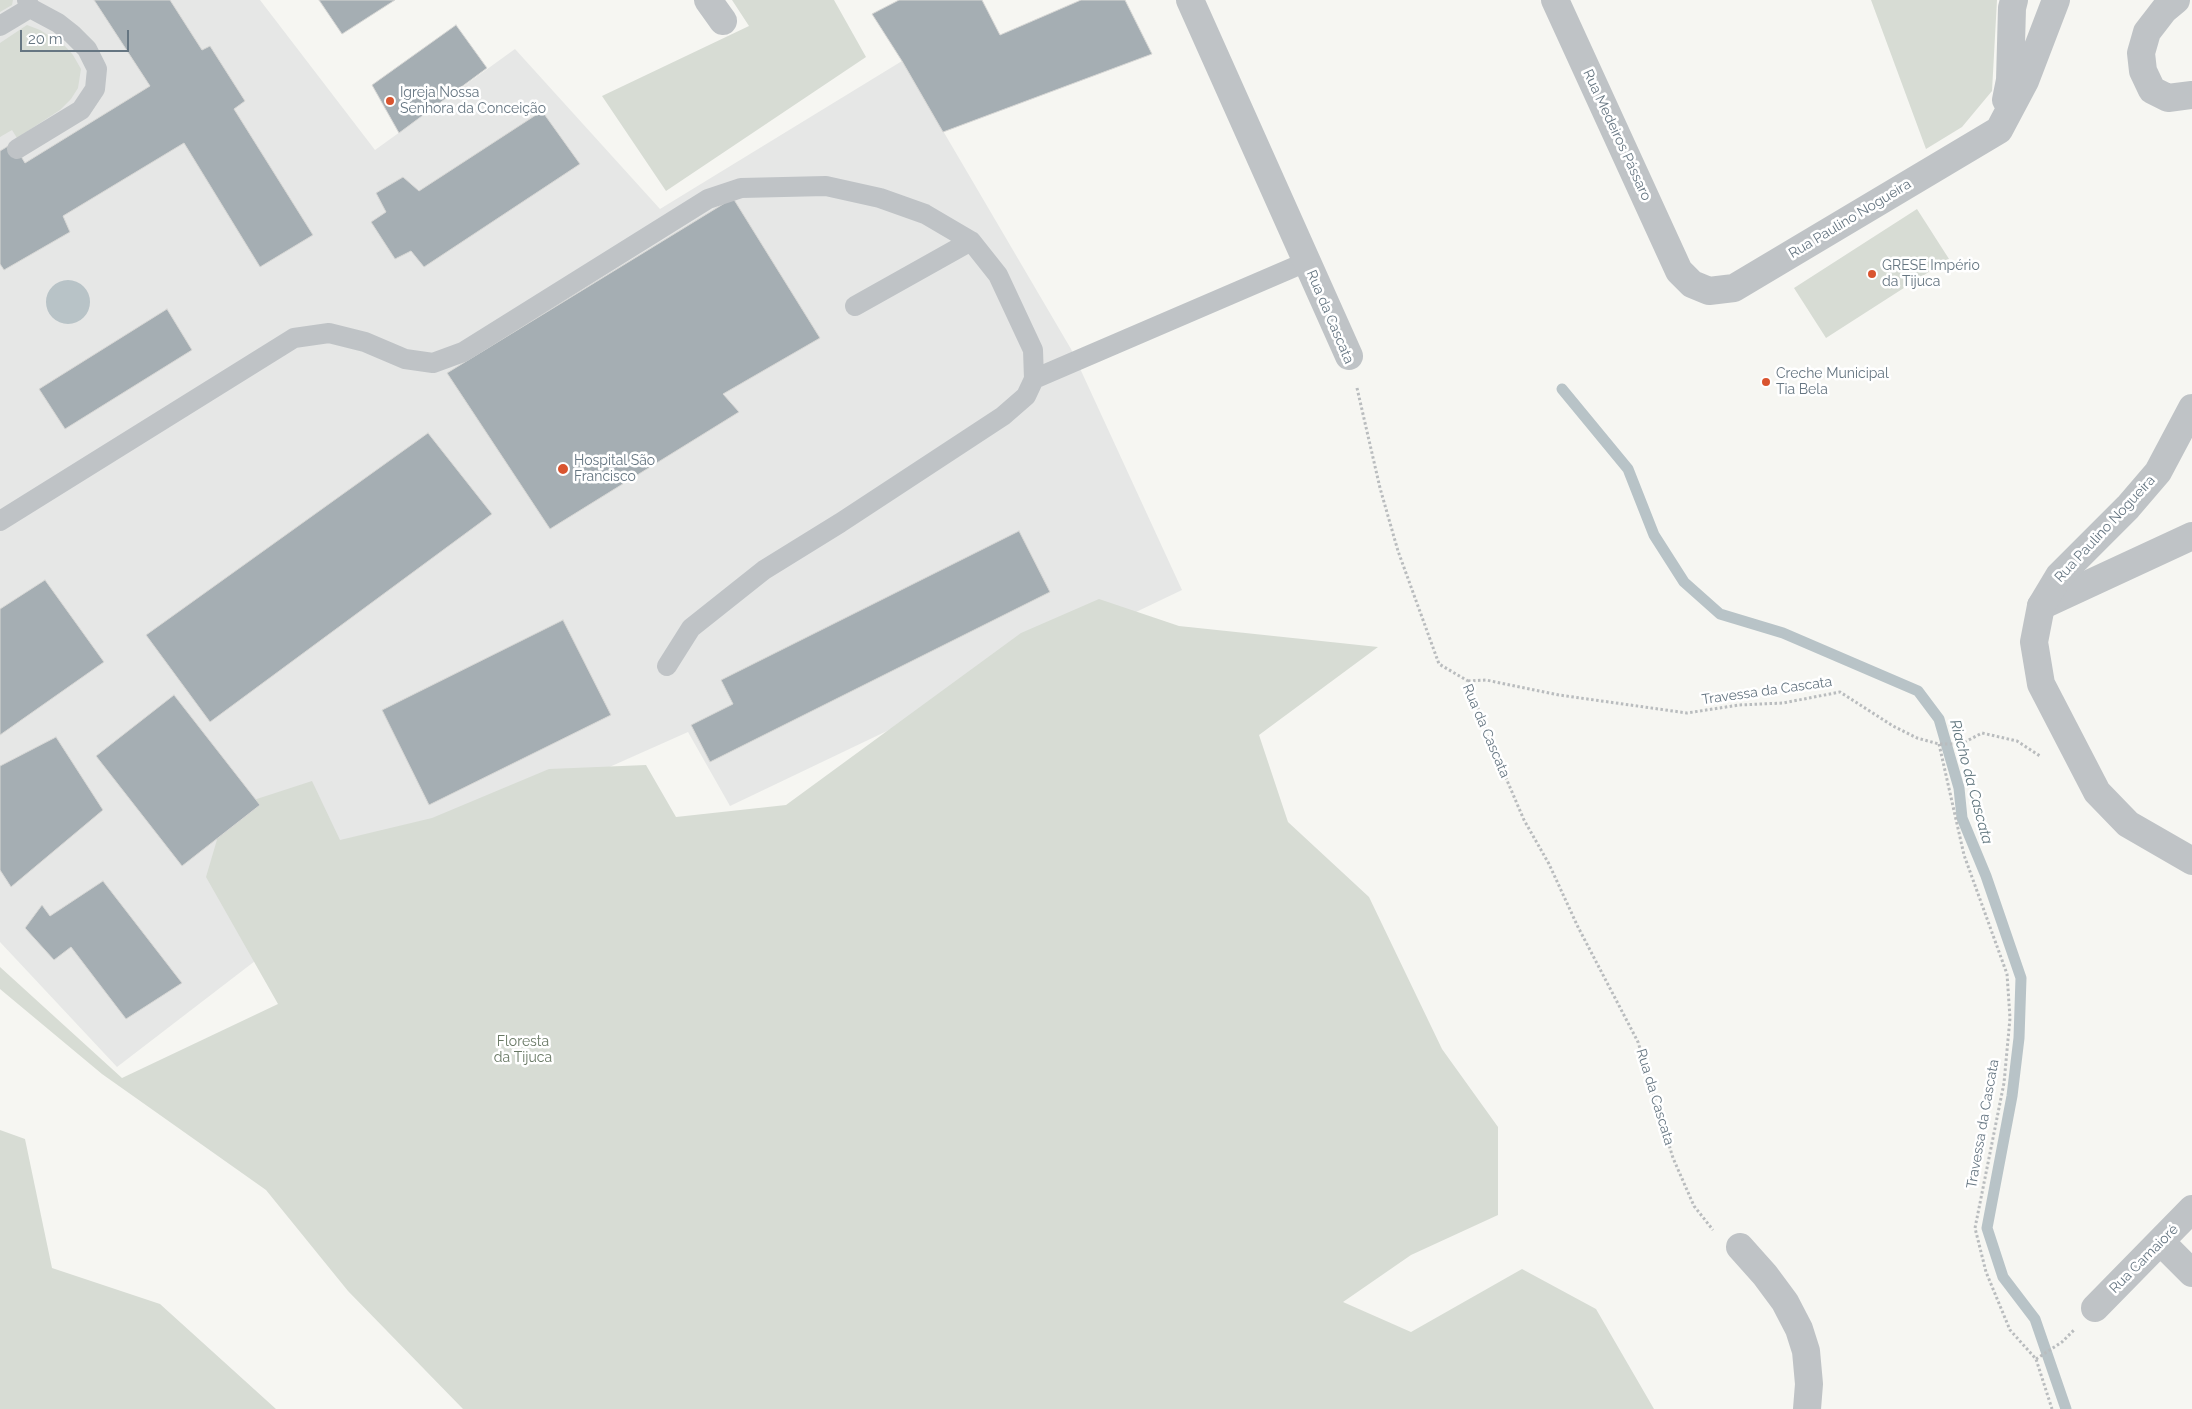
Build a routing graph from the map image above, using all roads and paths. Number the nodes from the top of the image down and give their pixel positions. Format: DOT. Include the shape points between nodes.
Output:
graph roads {
  1 [pos="1190,0"];
  2 [pos="1555,0"];
  3 [pos="2014,0"];
  4 [pos="2056,0"];
  5 [pos="2176,0"];
  6 [pos="29,4"];
  7 [pos="0,26"];
  8 [pos="2192,95"];
  9 [pos="1999,130"];
  10 [pos="17,149"];
  11 [pos="971,240"];
  12 [pos="1306,262"];
  13 [pos="1679,270"];
  14 [pos="855,306"];
  15 [pos="1349,356"];
  16 [pos="1034,379"];
  17 [pos="2192,408"];
  18 [pos="0,521"];
  19 [pos="2192,536"];
  20 [pos="2041,606"];
  21 [pos="667,666"];
  22 [pos="1468,681"];
  23 [pos="1939,744"];
  24 [pos="2046,760"];
  25 [pos="2192,861"];
  26 [pos="2192,1209"];
  27 [pos="2161,1242"];
  28 [pos="1740,1247"];
  29 [pos="2192,1273"];
  30 [pos="2095,1308"];
  31 [pos="2062,1342"];
  32 [pos="2036,1359"];
  33 [pos="1807,1409"];
  34 [pos="2052,1409"];
  1 -- 12 [label="street, Rua da Cascata"];
  2 -- 13 [label="street, Rua Medeiros Pássaro"];
  3 -- 9 [label="street" via="2010,80"];
  4 -- 9 [label="street" via="2025,81"];
  5 -- 8 [label="street" via="2147,32 2141,53 2144,71 2152,90 2168,98"];
  6 -- 7 [label="lane"];
  6 -- 10 [label="lane" via="58,23 87,49 97,70 95,89 81,110"];
  9 -- 13 [label="street, Rua Paulino Nogueira" via="1734,288 1709,291 1692,284"];
  11 -- 14 [label="lane"];
  11 -- 16 [label="lane" via="998,275 1020,320 1033,350"];
  11 -- 18 [label="lane" via="925,214 880,198 826,186 741,188 708,199 462,352 433,363 405,358 365,342 329,333 294,338"];
  12 -- 15 [label="street, Rua da Cascata"];
  12 -- 16 [label="lane"];
  15 -- 22 [label="path, Rua da Cascata" via="1380,488 1412,591 1439,664"];
  16 -- 21 [label="lane" via="1026,396 1003,416 764,570 705,616 691,628"];
  17 -- 20 [label="street, Rua Paulino Nogueira" via="2158,472 2059,576"];
  19 -- 20 [label="street"];
  20 -- 25 [label="street, Rua Paulino Nogueira" via="2034,642 2041,684 2097,792 2128,824"];
  22 -- 23 [label="path, Travessa da Cascata" via="1486,680 1687,714 1739,705 1784,703 1840,692 1893,726"];
  22 -- 28 [label="path, Rua da Cascata" via="1524,820 1638,1042 1673,1158 1694,1206 1714,1232"];
  23 -- 24 [label="path, Travessa da Cascata" via="1961,744 1982,733 2017,741"];
  23 -- 32 [label="path, Travessa da Cascata" via="1964,855 2007,974 2010,1018 2004,1083 1975,1228 1986,1272 2010,1330"];
  26 -- 27 [label="street, Rua Camaioré"];
  27 -- 29 [label="street"];
  27 -- 30 [label="street, Rua Camaioré"];
  28 -- 33 [label="street" via="1785,1302 1799,1329 1806,1351"];
  31 -- 32 [label="path"];
  32 -- 34 [label="path, Travessa da Cascata"];
}
